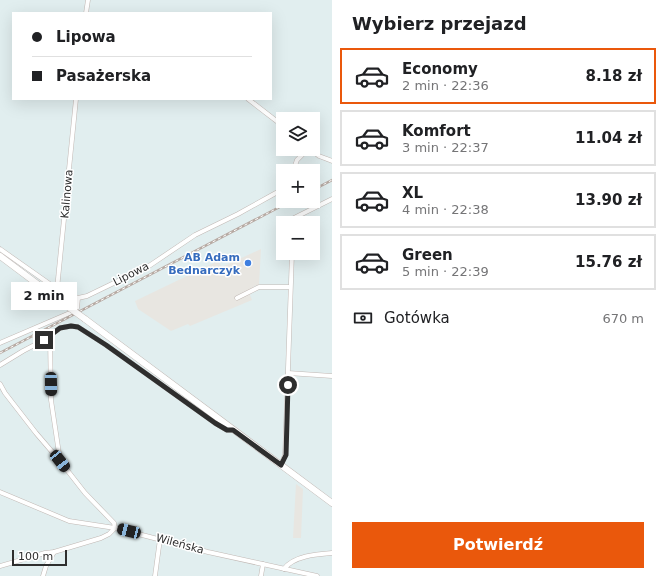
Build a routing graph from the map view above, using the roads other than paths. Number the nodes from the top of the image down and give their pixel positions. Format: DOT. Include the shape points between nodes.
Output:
graph roads {
  1 [pos="88,0"];
  2 [pos="86,12"];
  3 [pos="76,100"];
  4 [pos="249,100"];
  5 [pos="276,121"];
  6 [pos="319,156"];
  7 [pos="332,161"];
  8 [pos="276,193"];
  9 [pos="332,199"];
  10 [pos="302,216"];
  11 [pos="0,249"];
  12 [pos="0,256"];
  13 [pos="292,260"];
  14 [pos="290,287"];
  15 [pos="57,289"];
  16 [pos="78,298"];
  17 [pos="237,298"];
  18 [pos="50,336"];
  19 [pos="0,343"];
  20 [pos="0,365"];
  21 [pos="288,372"];
  22 [pos="332,376"];
  23 [pos="0,384"];
  24 [pos="233,430"];
  25 [pos="60,461"];
  26 [pos="281,465"];
  27 [pos="0,492"];
  28 [pos="332,503"];
  29 [pos="115,528"];
  30 [pos="160,539"];
  31 [pos="54,552"];
  32 [pos="332,553"];
  33 [pos="263,564"];
  34 [pos="0,566"];
  35 [pos="284,568"];
  36 [pos="44,576"];
  37 [pos="155,576"];
  38 [pos="261,576"];
  39 [pos="317,576"];
  1 -- 2 [label="street"];
  3 -- 15 [label="street, Kalinowa"];
  4 -- 5 [label="street"];
  6 -- 7 [label="street"];
  8 -- 16 [label="street, Lipowa" via="195,235 149,266"];
  9 -- 10 [label="street"];
  11 -- 15 [label="street"];
  12 -- 24 [label="main road, bridge"];
  13 -- 14 [label="street"];
  14 -- 17 [label="street" via="259,287"];
  14 -- 21 [label="street"];
  15 -- 16 [label="street"];
  16 -- 19 [label="street" via="77,308 72,312"];
  18 -- 20 [label="street"];
  18 -- 24 [label="street" via="66,326 78,327 215,423 227,430"];
  18 -- 25 [label="street" via="51,400"];
  21 -- 22 [label="street"];
  21 -- 26 [label="street" via="286,455"];
  23 -- 25 [label="street"];
  24 -- 26 [label="main road"];
  25 -- 29 [label="street" via="85,493 114,523"];
  26 -- 28 [label="main road"];
  27 -- 29 [label="street, Wileńska" via="69,521"];
  29 -- 30 [label="street, Wileńska"];
  29 -- 31 [label="street" via="101,538"];
  30 -- 33 [label="street, Wileńska"];
  30 -- 37 [label="street"];
  31 -- 34 [label="street"];
  31 -- 36 [label="street"];
  32 -- 35 [label="street" via="312,555"];
  33 -- 35 [label="street, Wileńska"];
  33 -- 38 [label="street"];
  35 -- 39 [label="street, Wileńska"];
}
